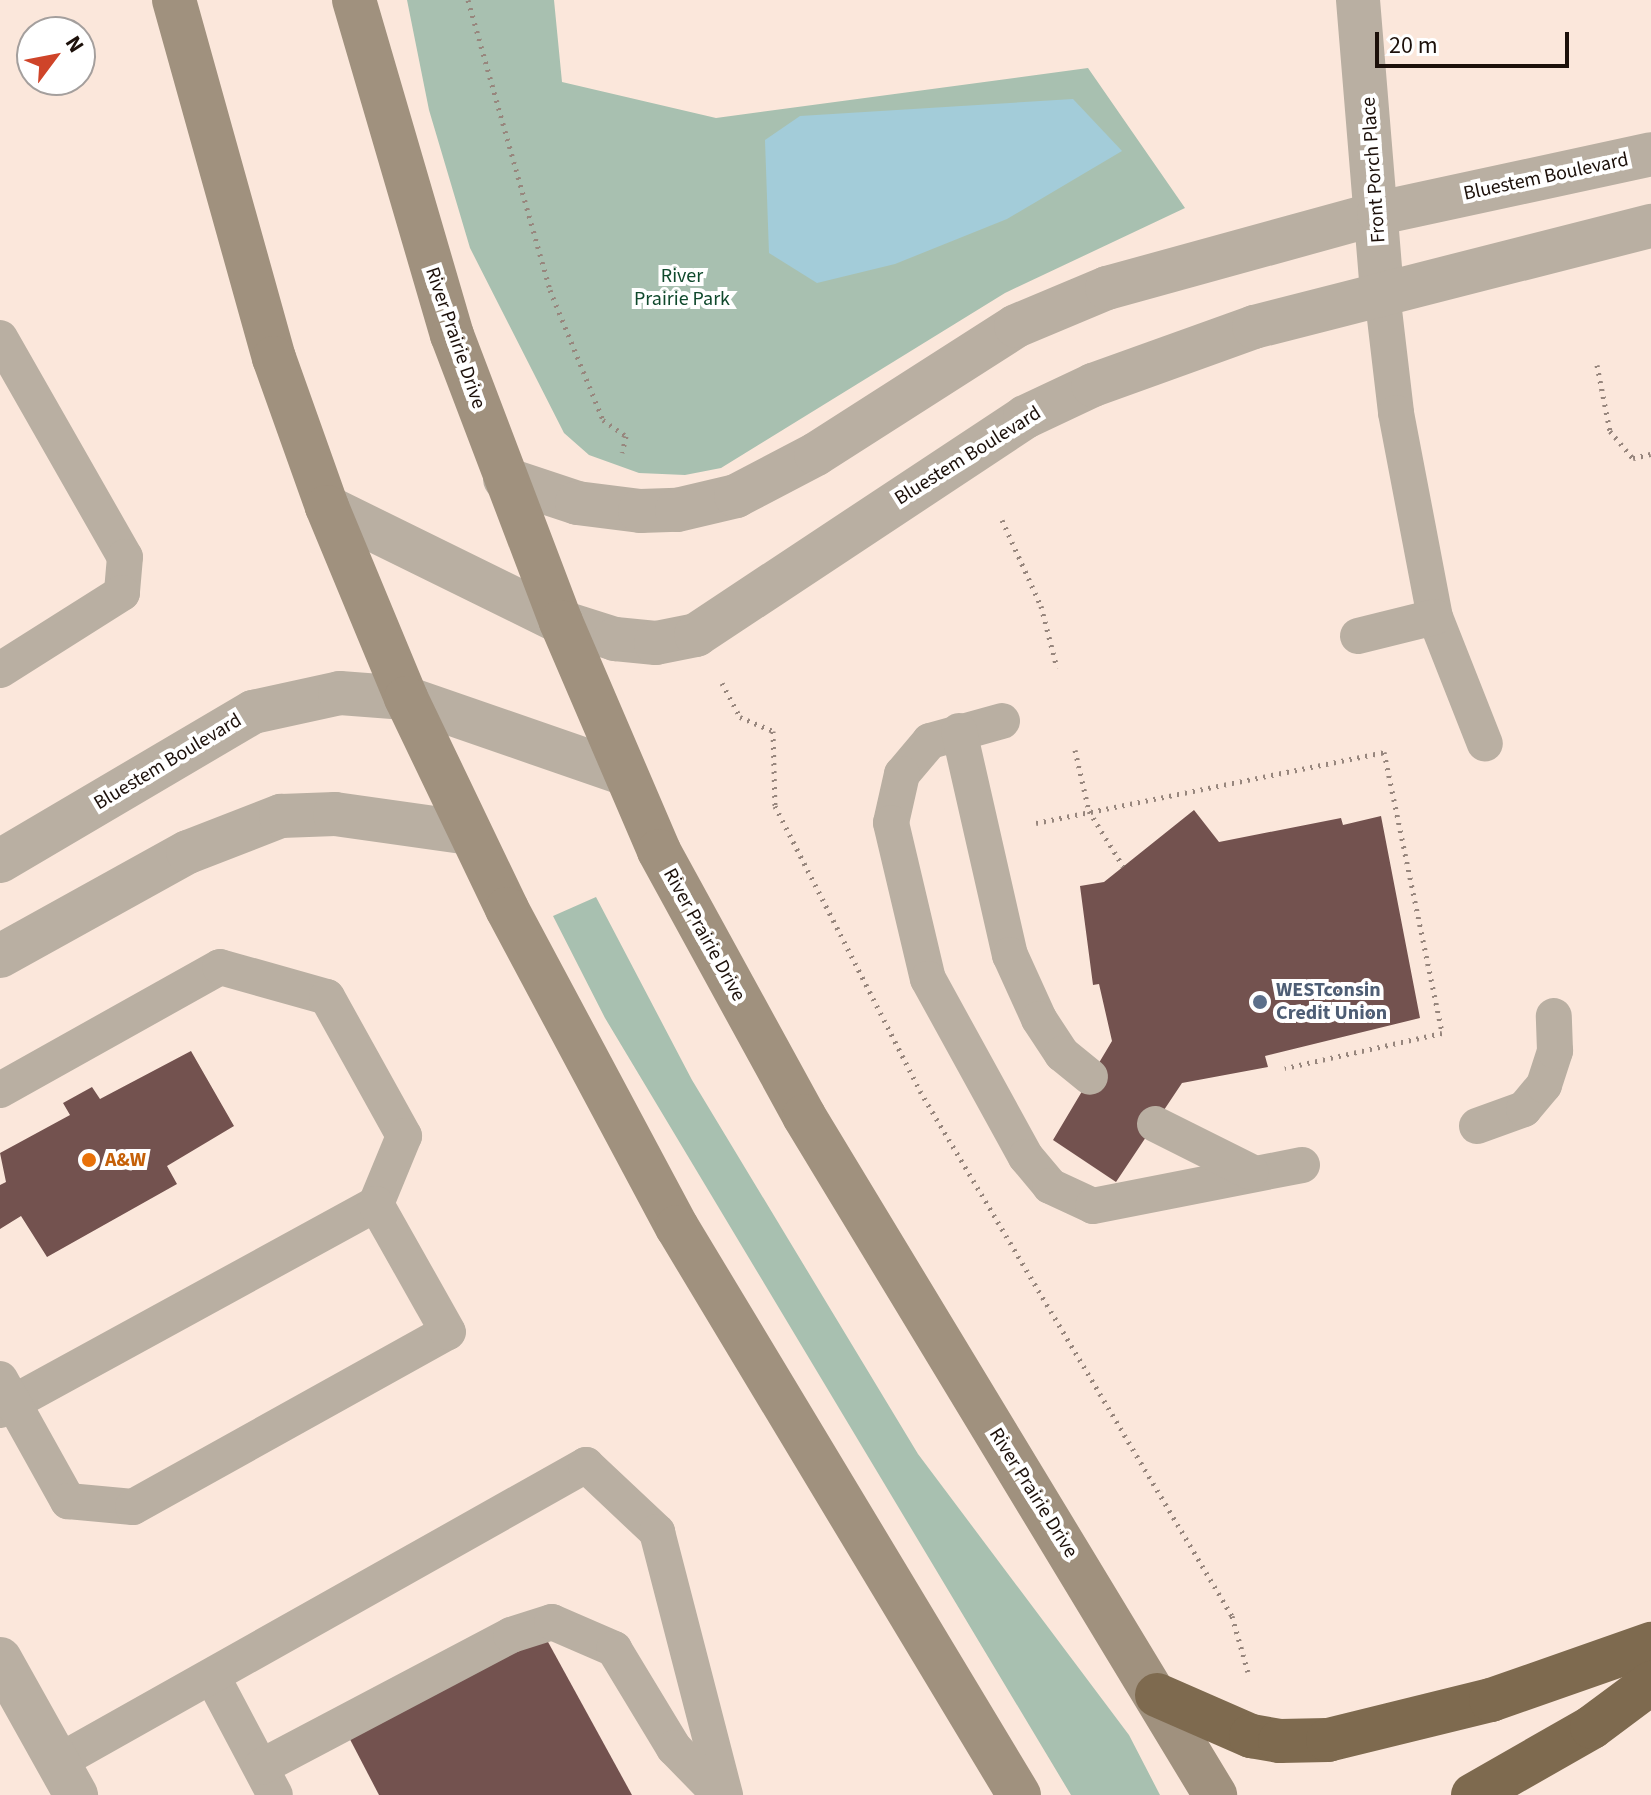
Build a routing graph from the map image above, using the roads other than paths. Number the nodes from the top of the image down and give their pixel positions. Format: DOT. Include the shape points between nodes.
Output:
graph roads {
  1 [pos="174,0"];
  2 [pos="354,0"];
  3 [pos="1358,0"];
  4 [pos="1651,154"];
  5 [pos="1379,213"];
  6 [pos="1651,226"];
  7 [pos="1382,293"];
  8 [pos="0,338"];
  9 [pos="505,479"];
  10 [pos="327,507"];
  11 [pos="1435,617"];
  12 [pos="561,622"];
  13 [pos="1358,636"];
  14 [pos="0,670"];
  15 [pos="406,698"];
  16 [pos="1002,721"];
  17 [pos="959,731"];
  18 [pos="1485,744"];
  19 [pos="623,773"];
  20 [pos="470,833"];
  21 [pos="0,861"];
  22 [pos="0,956"];
  23 [pos="1554,1016"];
  24 [pos="1090,1077"];
  25 [pos="0,1090"];
  26 [pos="1155,1124"];
  27 [pos="1477,1126"];
  28 [pos="1302,1165"];
  29 [pos="1251,1172"];
  30 [pos="376,1204"];
  31 [pos="4,1397"];
  32 [pos="1651,1644"];
  33 [pos="0,1659"];
  34 [pos="213,1678"];
  35 [pos="1651,1683"];
  36 [pos="1157,1695"];
  37 [pos="67,1778"];
  38 [pos="268,1781"];
  39 [pos="723,1795"];
  40 [pos="1019,1795"];
  41 [pos="1215,1795"];
  42 [pos="1473,1795"];
  1 -- 10 [label="main road" via="274,358"];
  2 -- 9 [label="main road, River Prairie Drive" via="447,320"];
  3 -- 5 [label="street, Front Porch Place"];
  4 -- 5 [label="street, Bluestem Boulevard"];
  5 -- 7 [label="street, Front Porch Place"];
  5 -- 9 [label="street, Bluestem Boulevard" via="1107,288 1016,326 816,454 736,496 677,510 640,511 577,503"];
  6 -- 7 [label="street, Bluestem Boulevard"];
  7 -- 11 [label="lane" via="1396,413"];
  7 -- 12 [label="street, Bluestem Boulevard" via="1254,327 1093,385 1025,417 696,635 656,643 615,639"];
  8 -- 14 [label="lane" via="125,557 122,593"];
  9 -- 12 [label="main road, River Prairie Drive"];
  10 -- 12 [label="street, Bluestem Boulevard"];
  10 -- 15 [label="main road"];
  11 -- 13 [label="lane"];
  11 -- 18 [label="lane"];
  12 -- 19 [label="main road, River Prairie Drive"];
  15 -- 19 [label="street, Bluestem Boulevard"];
  15 -- 20 [label="main road"];
  15 -- 21 [label="street, Bluestem Boulevard" via="340,693 253,712"];
  16 -- 17 [label="lane"];
  17 -- 24 [label="lane" via="1010,955 1054,1042"];
  17 -- 29 [label="lane" via="930,741 902,774 891,823 928,979 1026,1157 1050,1186 1093,1206"];
  19 -- 36 [label="main road, River Prairie Drive" via="683,897 804,1116"];
  20 -- 22 [label="street" via="335,814 281,816 188,852"];
  20 -- 40 [label="main road" via="677,1227"];
  23 -- 27 [label="lane" via="1555,1051 1544,1085 1524,1109"];
  25 -- 30 [label="lane" via="220,967 327,997 404,1136"];
  26 -- 29 [label="lane"];
  28 -- 29 [label="lane"];
  30 -- 31 [label="lane"];
  30 -- 31 [label="lane" via="448,1332 133,1507 68,1501"];
  32 -- 36 [label="highway" via="1542,1685 1328,1740 1280,1741 1224,1727"];
  33 -- 37 [label="street"];
  34 -- 37 [label="lane"];
  34 -- 38 [label="lane"];
  34 -- 39 [label="lane" via="586,1465 657,1532"];
  35 -- 42 [label="highway" via="1592,1727"];
  36 -- 41 [label="main road, River Prairie Drive"];
  38 -- 39 [label="lane" via="511,1635 552,1622 614,1649 674,1748"];
}
